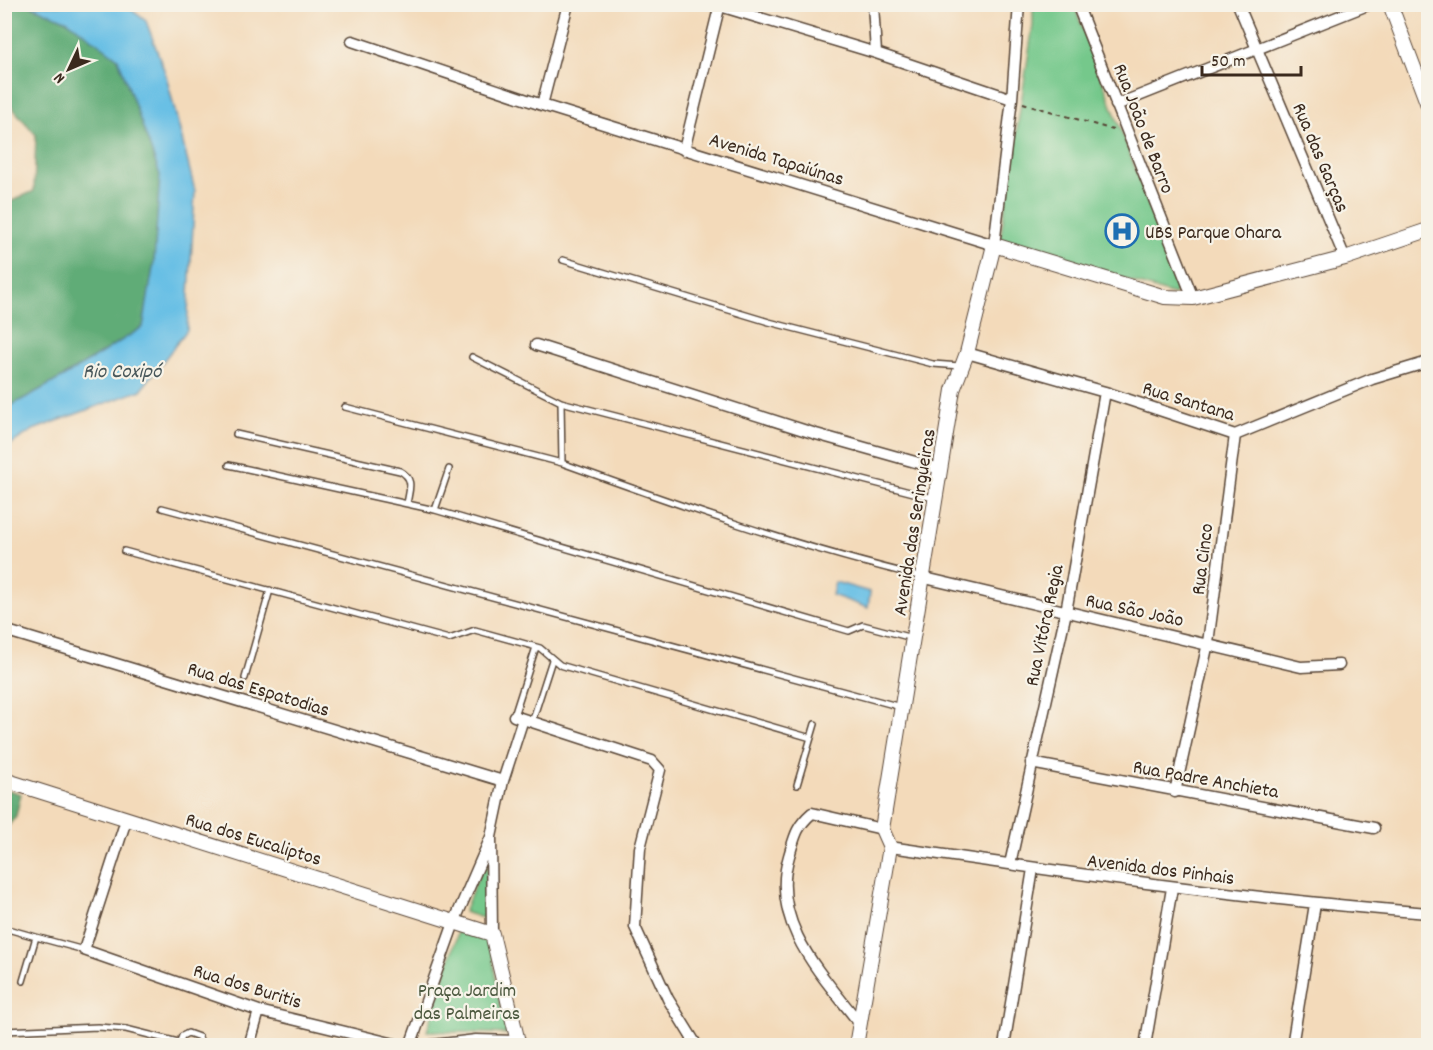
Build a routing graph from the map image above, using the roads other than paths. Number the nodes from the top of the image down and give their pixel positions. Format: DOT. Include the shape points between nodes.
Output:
graph roads {
  1 [pos="568,4"];
  2 [pos="873,4"];
  3 [pos="1019,4"];
  4 [pos="1077,4"];
  5 [pos="1238,4"];
  6 [pos="1370,4"];
  7 [pos="1390,4"];
  8 [pos="720,5"];
  9 [pos="352,41"];
  10 [pos="1256,48"];
  11 [pos="876,53"];
  12 [pos="1012,99"];
  13 [pos="542,105"];
  14 [pos="1116,105"];
  15 [pos="1428,105"];
  16 [pos="684,150"];
  17 [pos="1428,230"];
  18 [pos="994,245"];
  19 [pos="1345,258"];
  20 [pos="563,260"];
  21 [pos="1193,298"];
  22 [pos="536,345"];
  23 [pos="472,357"];
  24 [pos="965,360"];
  25 [pos="1428,362"];
  26 [pos="1105,392"];
  27 [pos="561,402"];
  28 [pos="345,407"];
  29 [pos="236,434"];
  30 [pos="1235,435"];
  31 [pos="562,463"];
  32 [pos="229,465"];
  33 [pos="449,469"];
  34 [pos="940,469"];
  35 [pos="935,499"];
  36 [pos="406,504"];
  37 [pos="162,508"];
  38 [pos="435,510"];
  39 [pos="124,551"];
  40 [pos="925,578"];
  41 [pos="270,590"];
  42 [pos="1066,612"];
  43 [pos="4,630"];
  44 [pos="914,639"];
  45 [pos="1208,643"];
  46 [pos="536,647"];
  47 [pos="552,660"];
  48 [pos="1339,665"];
  49 [pos="245,678"];
  50 [pos="901,707"];
  51 [pos="523,719"];
  52 [pos="815,724"];
  53 [pos="811,738"];
  54 [pos="1031,763"];
  55 [pos="4,780"];
  56 [pos="503,781"];
  57 [pos="797,785"];
  58 [pos="1175,792"];
  59 [pos="126,820"];
  60 [pos="1374,828"];
  61 [pos="882,829"];
  62 [pos="490,837"];
  63 [pos="890,847"];
  64 [pos="1010,864"];
  65 [pos="1034,869"];
  66 [pos="1172,888"];
  67 [pos="1316,904"];
  68 [pos="1428,913"];
  69 [pos="455,920"];
  70 [pos="4,928"];
  71 [pos="492,934"];
  72 [pos="36,937"];
  73 [pos="84,950"];
  74 [pos="22,981"];
  75 [pos="259,1011"];
  76 [pos="860,1024"];
  77 [pos="4,1031"];
  78 [pos="518,1043"];
  79 [pos="178,1044"];
  80 [pos="202,1046"];
  81 [pos="249,1046"];
  82 [pos="403,1046"];
  83 [pos="410,1046"];
  84 [pos="425,1046"];
  85 [pos="697,1046"];
  86 [pos="856,1046"];
  87 [pos="1004,1046"];
  88 [pos="1145,1046"];
  89 [pos="1292,1046"];
  1 -- 13 [label="street"];
  2 -- 11 [label="street"];
  3 -- 12 [label="street, Avenida das Seringueiras"];
  4 -- 14 [label="street, Rua João de Barro"];
  5 -- 10 [label="street, Rua das Garças"];
  6 -- 10 [label="street"];
  7 -- 15 [label="street"];
  8 -- 11 [label="street"];
  8 -- 16 [label="street"];
  9 -- 13 [label="street, Avenida Tapaiúnas"];
  10 -- 14 [label="street"];
  10 -- 19 [label="street, Rua das Garças"];
  11 -- 12 [label="street"];
  12 -- 18 [label="street, Avenida das Seringueiras"];
  13 -- 16 [label="street, Avenida Tapaiúnas"];
  14 -- 21 [label="street, Rua João de Barro"];
  16 -- 18 [label="street, Avenida Tapaiúnas"];
  17 -- 19 [label="street, Avenida Tapaiúnas"];
  18 -- 21 [label="street, Avenida Tapaiúnas" via="1165,297"];
  18 -- 24 [label="street, Avenida das Seringueiras"];
  19 -- 21 [label="street, Avenida Tapaiúnas"];
  20 -- 24 [label="lane" via="769,322 933,364"];
  22 -- 34 [label="street"];
  23 -- 27 [label="lane"];
  24 -- 26 [label="street, Rua Santana"];
  24 -- 34 [label="street, Avenida das Seringueiras" via="953,390"];
  25 -- 30 [label="street, Rua Santana" via="1372,379"];
  26 -- 30 [label="street, Rua Santana"];
  26 -- 42 [label="street, Rua Vitóra Regia"];
  27 -- 31 [label="lane"];
  27 -- 35 [label="lane"];
  28 -- 31 [label="lane"];
  29 -- 36 [label="lane" via="400,471 408,475 411,483"];
  30 -- 45 [label="street, Rua Cinco"];
  31 -- 40 [label="lane" via="691,509 862,563"];
  32 -- 36 [label="lane"];
  33 -- 38 [label="lane"];
  34 -- 35 [label="street, Avenida das Seringueiras"];
  35 -- 40 [label="street, Avenida das Seringueiras"];
  36 -- 38 [label="lane"];
  37 -- 50 [label="lane"];
  38 -- 44 [label="lane" via="849,631 863,625"];
  39 -- 41 [label="lane"];
  40 -- 42 [label="street, Rua São João"];
  40 -- 44 [label="street, Avenida das Seringueiras"];
  41 -- 46 [label="lane" via="449,639 475,630"];
  41 -- 49 [label="lane"];
  42 -- 45 [label="street, Rua São João"];
  42 -- 54 [label="street, Rua Vitóra Regia"];
  43 -- 56 [label="street, Rua das Espatodias"];
  44 -- 50 [label="street, Avenida das Seringueiras"];
  45 -- 48 [label="street, Rua São João" via="1301,667"];
  45 -- 58 [label="street, Rua Cinco"];
  46 -- 47 [label="lane"];
  46 -- 51 [label="lane"];
  47 -- 51 [label="lane"];
  47 -- 53 [label="lane"];
  50 -- 61 [label="street, Avenida das Seringueiras"];
  51 -- 56 [label="street"];
  51 -- 85 [label="street" via="657,765 660,775 640,848 635,927 668,999"];
  52 -- 53 [label="lane"];
  53 -- 57 [label="lane"];
  54 -- 58 [label="street, Rua Padre Anchieta"];
  54 -- 64 [label="street, Rua Vitóra Regia"];
  55 -- 59 [label="street, Rua dos Eucaliptos"];
  56 -- 62 [label="street"];
  58 -- 60 [label="street, Rua Padre Anchieta"];
  59 -- 69 [label="street, Rua dos Eucaliptos"];
  59 -- 73 [label="street"];
  61 -- 63 [label="street"];
  61 -- 76 [label="street" via="812,813 798,825 785,870 784,902 794,932"];
  62 -- 69 [label="street"];
  62 -- 71 [label="street"];
  63 -- 64 [label="street, Avenida dos Pinhais"];
  63 -- 76 [label="street"];
  64 -- 65 [label="street, Avenida dos Pinhais"];
  65 -- 66 [label="street, Avenida dos Pinhais"];
  65 -- 87 [label="street"];
  66 -- 67 [label="street, Avenida dos Pinhais"];
  66 -- 88 [label="street"];
  67 -- 68 [label="street, Avenida dos Pinhais"];
  67 -- 89 [label="street"];
  69 -- 71 [label="street, Rua dos Eucaliptos"];
  69 -- 83 [label="street"];
  70 -- 72 [label="lane"];
  71 -- 78 [label="street"];
  72 -- 73 [label="lane"];
  72 -- 74 [label="lane"];
  73 -- 75 [label="street, Rua dos Buritis"];
  75 -- 81 [label="street"];
  75 -- 82 [label="street, Rua dos Buritis"];
  76 -- 86 [label="street"];
  77 -- 79 [label="lane" via="126,1029"];
  78 -- 84 [label="street" via="476,1040"];
  79 -- 80 [label="lane" via="182,1036 194,1034"];
}
